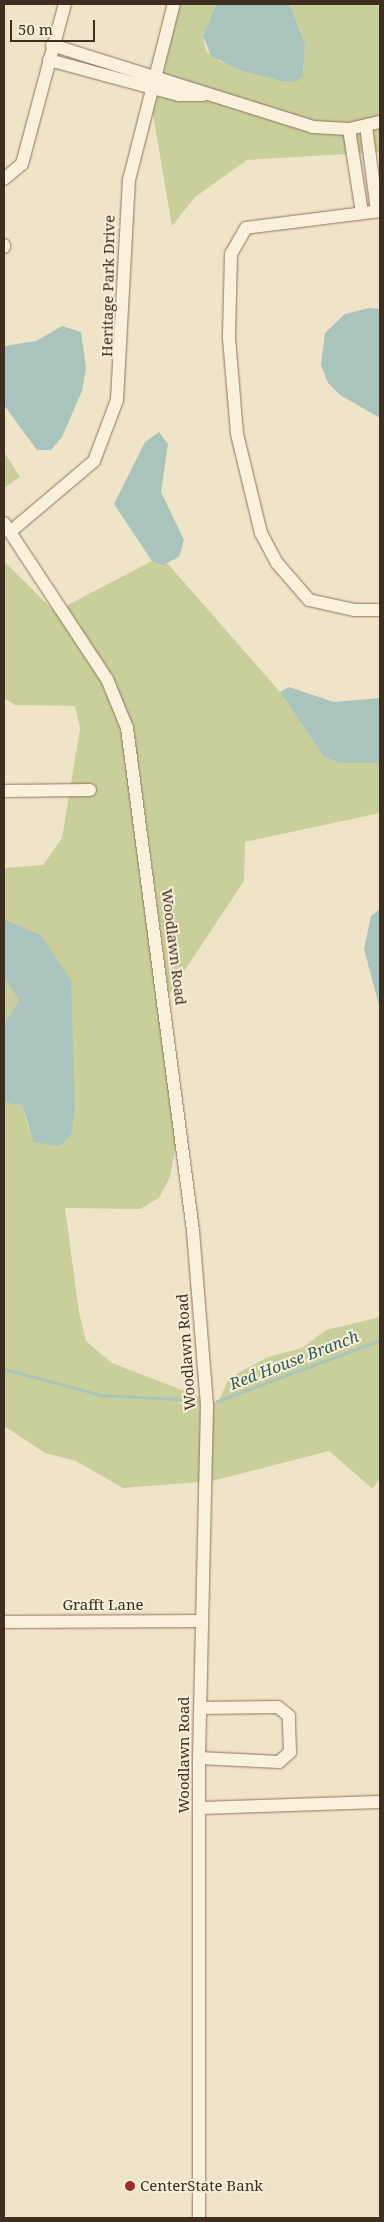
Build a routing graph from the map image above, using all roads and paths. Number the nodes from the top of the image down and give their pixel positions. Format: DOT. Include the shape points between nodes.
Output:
graph roads {
  1 [pos="65,4"];
  2 [pos="174,4"];
  3 [pos="52,45"];
  4 [pos="49,60"];
  5 [pos="153,74"];
  6 [pos="150,87"];
  7 [pos="206,95"];
  8 [pos="380,122"];
  9 [pos="366,126"];
  10 [pos="349,129"];
  11 [pos="4,179"];
  12 [pos="379,211"];
  13 [pos="362,213"];
  14 [pos="7,528"];
  15 [pos="380,610"];
  16 [pos="90,790"];
  17 [pos="4,791"];
  18 [pos="202,1621"];
  19 [pos="4,1622"];
  20 [pos="200,1708"];
  21 [pos="199,1758"];
  22 [pos="380,1802"];
  23 [pos="200,1808"];
  24 [pos="199,2218"];
  1 -- 3 [label="street"];
  2 -- 5 [label="street, Heritage Park Drive"];
  3 -- 4 [label="street"];
  3 -- 5 [label="street"];
  4 -- 6 [label="street"];
  4 -- 11 [label="street" via="22,164"];
  5 -- 6 [label="street, Heritage Park Drive"];
  5 -- 7 [label="street"];
  6 -- 7 [label="street" via="179,95"];
  6 -- 14 [label="street, Heritage Park Drive" via="128,180 118,400 94,461"];
  7 -- 10 [label="street" via="313,126"];
  8 -- 9 [label="street"];
  9 -- 10 [label="street"];
  9 -- 12 [label="street"];
  10 -- 13 [label="street"];
  12 -- 13 [label="street"];
  13 -- 15 [label="street" via="246,228 231,254 231,392 261,533 277,563 309,600 354,610"];
  14 -- 18 [label="street, Woodlawn Road" via="107,679 127,728 204,1336 206,1460"];
  16 -- 17 [label="street"];
  18 -- 19 [label="street, Grafft Lane"];
  18 -- 20 [label="street, Woodlawn Road"];
  20 -- 21 [label="street, Woodlawn Road"];
  20 -- 21 [label="street" via="278,1707 289,1716 290,1752 279,1762"];
  21 -- 23 [label="street, Woodlawn Road"];
  22 -- 23 [label="street"];
  23 -- 24 [label="street, Woodlawn Road"];
}
